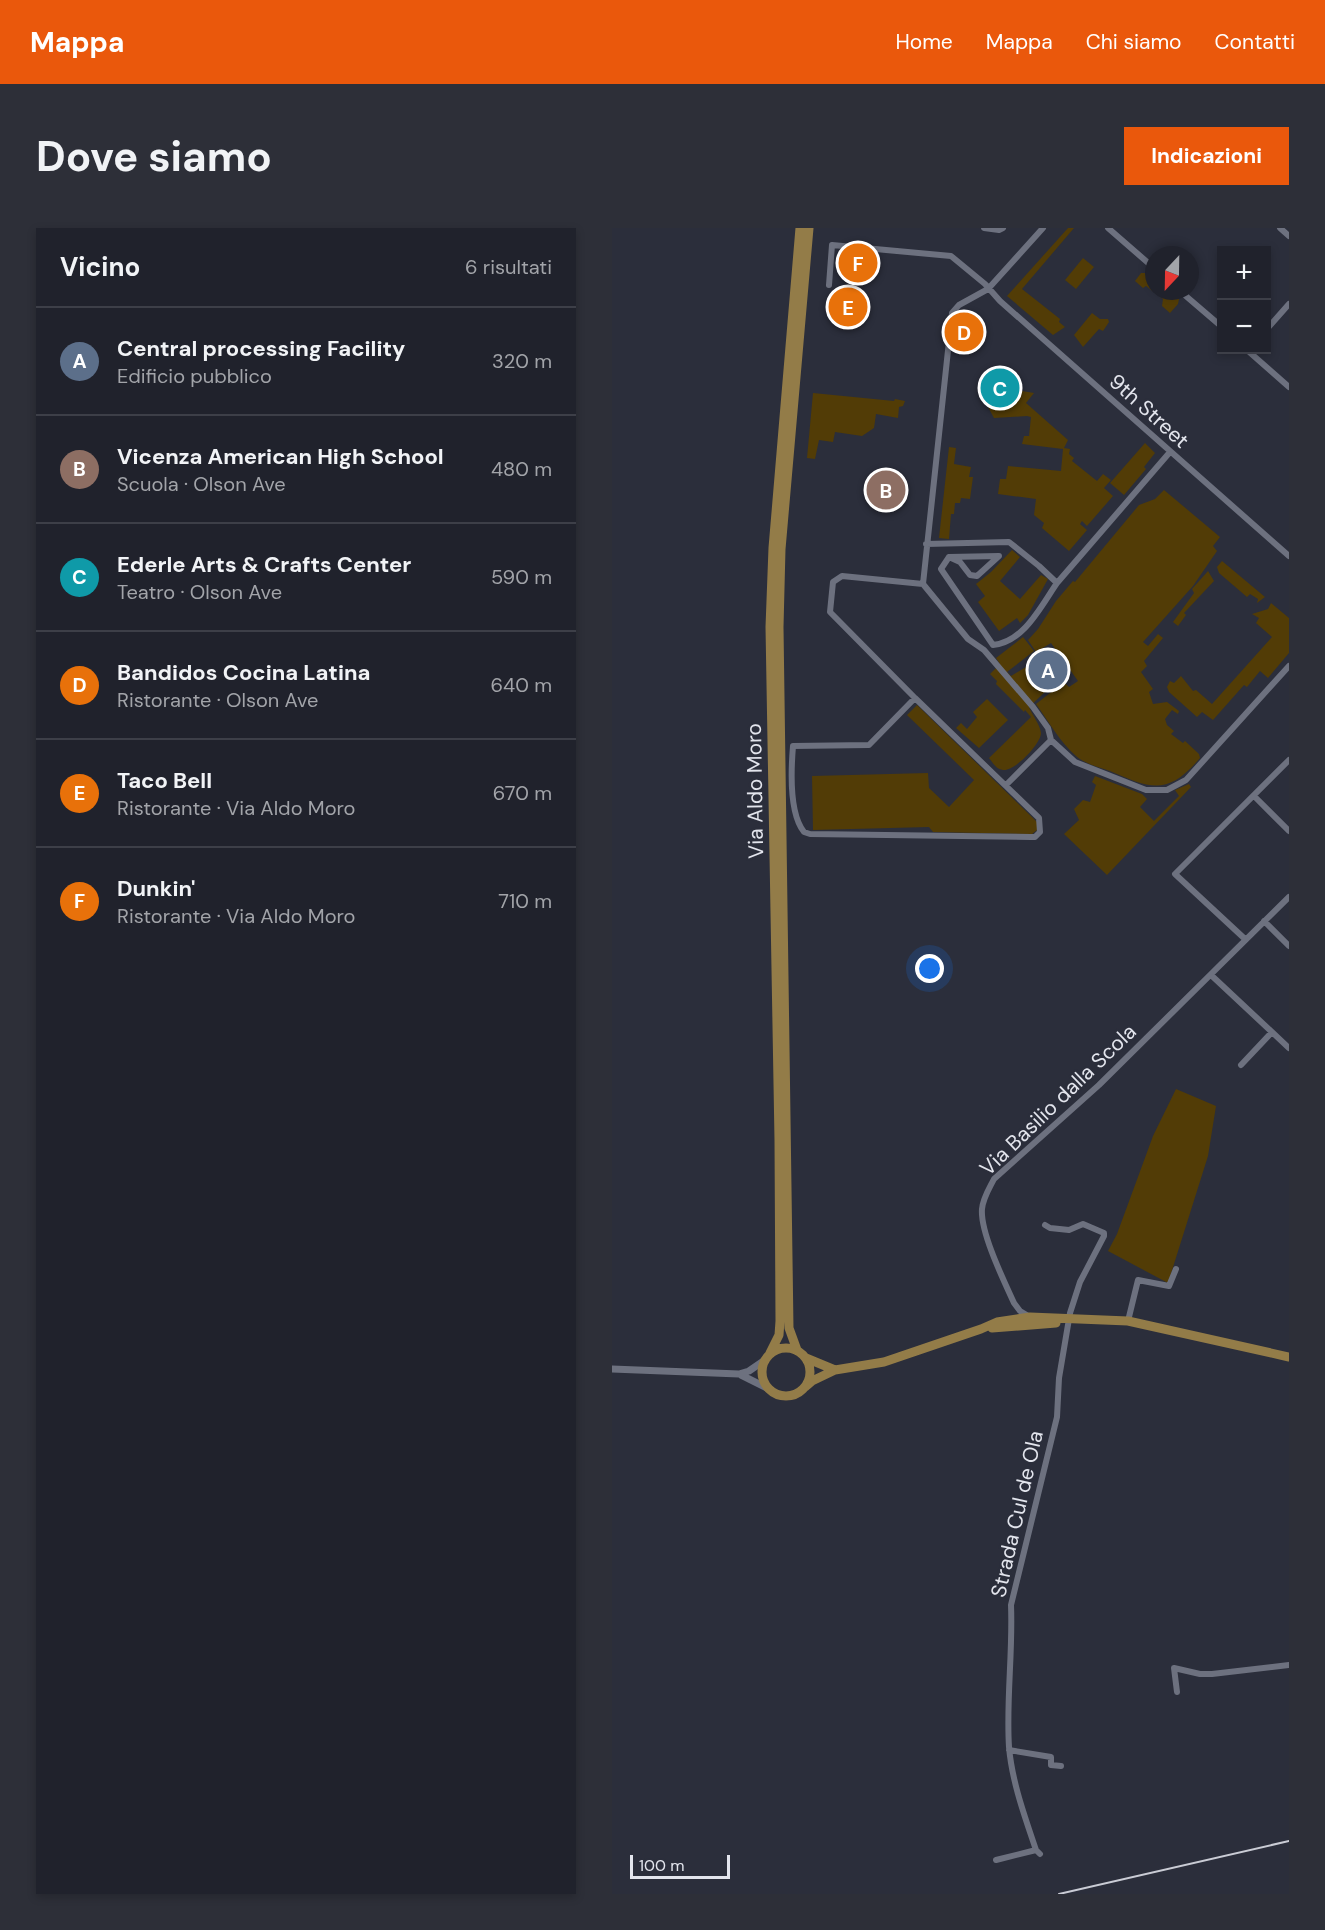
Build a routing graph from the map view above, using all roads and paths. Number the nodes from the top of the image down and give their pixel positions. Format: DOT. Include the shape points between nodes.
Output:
graph roads {
  1 [pos="800,228"];
  2 [pos="809,228"];
  3 [pos="984,228"];
  4 [pos="1003,228"];
  5 [pos="1043,228"];
  6 [pos="1108,228"];
  7 [pos="1280,228"];
  8 [pos="1289,236"];
  9 [pos="1145,260"];
  10 [pos="829,285"];
  11 [pos="988,290"];
  12 [pos="1190,300"];
  13 [pos="1289,304"];
  14 [pos="1217,323"];
  15 [pos="1271,324"];
  16 [pos="1252,354"];
  17 [pos="1289,387"];
  18 [pos="1170,452"];
  19 [pos="926,544"];
  20 [pos="1289,556"];
  21 [pos="950,557"];
  22 [pos="1057,583"];
  23 [pos="923,584"];
  24 [pos="993,645"];
  25 [pos="984,650"];
  26 [pos="1289,666"];
  27 [pos="915,698"];
  28 [pos="1051,740"];
  29 [pos="1289,760"];
  30 [pos="1006,785"];
  31 [pos="1254,796"];
  32 [pos="1289,831"];
  33 [pos="1289,897"];
  34 [pos="1264,921"];
  35 [pos="1245,939"];
  36 [pos="1289,946"];
  37 [pos="1211,975"];
  38 [pos="1272,1032"];
  39 [pos="1289,1048"];
  40 [pos="1241,1065"];
  41 [pos="1045,1226"];
  42 [pos="1176,1269"];
  43 [pos="1014,1304"];
  44 [pos="1020,1315"];
  45 [pos="1008,1319"];
  46 [pos="1068,1320"];
  47 [pos="1128,1321"];
  48 [pos="999,1327"];
  49 [pos="981,1329"];
  50 [pos="797,1350"];
  51 [pos="767,1357"];
  52 [pos="1289,1357"];
  53 [pos="806,1358"];
  54 [pos="612,1369"];
  55 [pos="835,1370"];
  56 [pos="739,1374"];
  57 [pos="805,1387"];
  58 [pos="767,1388"];
  59 [pos="1289,1665"];
  60 [pos="1177,1692"];
  61 [pos="1009,1750"];
  62 [pos="1060,1766"];
  63 [pos="1020,1798"];
  64 [pos="1011,1801"];
  65 [pos="996,1860"];
  1 -- 51 [label="main road, Via Aldo Moro" via="770,627 780,1329"];
  2 -- 50 [label="main road, Via Aldo Moro" via="781,549 779,627 789,1328"];
  3 -- 4 [label="street"];
  5 -- 11 [label="street"];
  6 -- 9 [label="street"];
  7 -- 8 [label="street"];
  10 -- 11 [label="street, 9th Street" via="832,245 951,256"];
  11 -- 18 [label="street, 9th Street"];
  11 -- 19 [label="street" via="952,313"];
  12 -- 14 [label="street"];
  13 -- 15 [label="street"];
  16 -- 17 [label="street"];
  18 -- 20 [label="street, 9th Street"];
  18 -- 22 [label="street"];
  19 -- 22 [label="street" via="1009,542"];
  19 -- 23 [label="street"];
  21 -- 21 [label="street" via="970,575 977,576 999,556"];
  21 -- 24 [label="street" via="941,569"];
  22 -- 24 [label="street" via="1023,630"];
  23 -- 25 [label="street" via="968,639"];
  23 -- 27 [label="street" via="842,576 834,582 830,612"];
  24 -- 25 [label="street"];
  25 -- 28 [label="street" via="1034,707"];
  26 -- 28 [label="street" via="1186,780 1167,790 1146,790 1075,762"];
  27 -- 30 [label="street"];
  27 -- 30 [label="street" via="869,745 793,746 795,811 804,832 1035,837 1040,832 1039,818"];
  28 -- 30 [label="street"];
  29 -- 31 [label="street"];
  31 -- 32 [label="street"];
  31 -- 35 [label="street" via="1175,874"];
  33 -- 34 [label="street, Via Basilio dalla Scola"];
  34 -- 35 [label="street, Via Basilio dalla Scola"];
  34 -- 36 [label="street"];
  35 -- 37 [label="street, Via Basilio dalla Scola"];
  37 -- 38 [label="street"];
  37 -- 43 [label="street, Via Basilio dalla Scola" via="1099,1085 994,1179 985,1194 981,1210 984,1225"];
  38 -- 39 [label="street"];
  38 -- 40 [label="street"];
  41 -- 46 [label="street, Strada Cul de Ola" via="1069,1230 1083,1224 1104,1233 1080,1282"];
  42 -- 47 [label="street" via="1169,1286 1138,1280"];
  43 -- 44 [label="street, Via Basilio dalla Scola"];
  43 -- 45 [label="street"];
  44 -- 45 [label="main road"];
  44 -- 46 [label="main road"];
  44 -- 48 [label="street" via="1017,1322"];
  45 -- 49 [label="main road"];
  46 -- 47 [label="main road"];
  46 -- 48 [label="main road"];
  46 -- 61 [label="street, Strada Cul de Ola" via="1057,1417 1011,1605"];
  47 -- 52 [label="main road"];
  48 -- 49 [label="main road"];
  49 -- 55 [label="main road" via="884,1362"];
  50 -- 51 [label="main road" via="786,1347"];
  50 -- 53 [label="main road"];
  51 -- 56 [label="street"];
  51 -- 58 [label="main road" via="761,1371"];
  53 -- 55 [label="main road"];
  53 -- 57 [label="main road" via="810,1373"];
  54 -- 56 [label="street"];
  55 -- 57 [label="main road"];
  56 -- 58 [label="street"];
  57 -- 58 [label="main road" via="789,1396"];
  59 -- 60 [label="street" via="1212,1674 1174,1668"];
  61 -- 62 [label="street" via="1051,1757 1051,1765"];
  61 -- 63 [label="street, Strada Cul de Ola"];
  63 -- 64 [label="street"];
  63 -- 65 [label="street, Strada Cul de Ola" via="1038,1852"];
}
